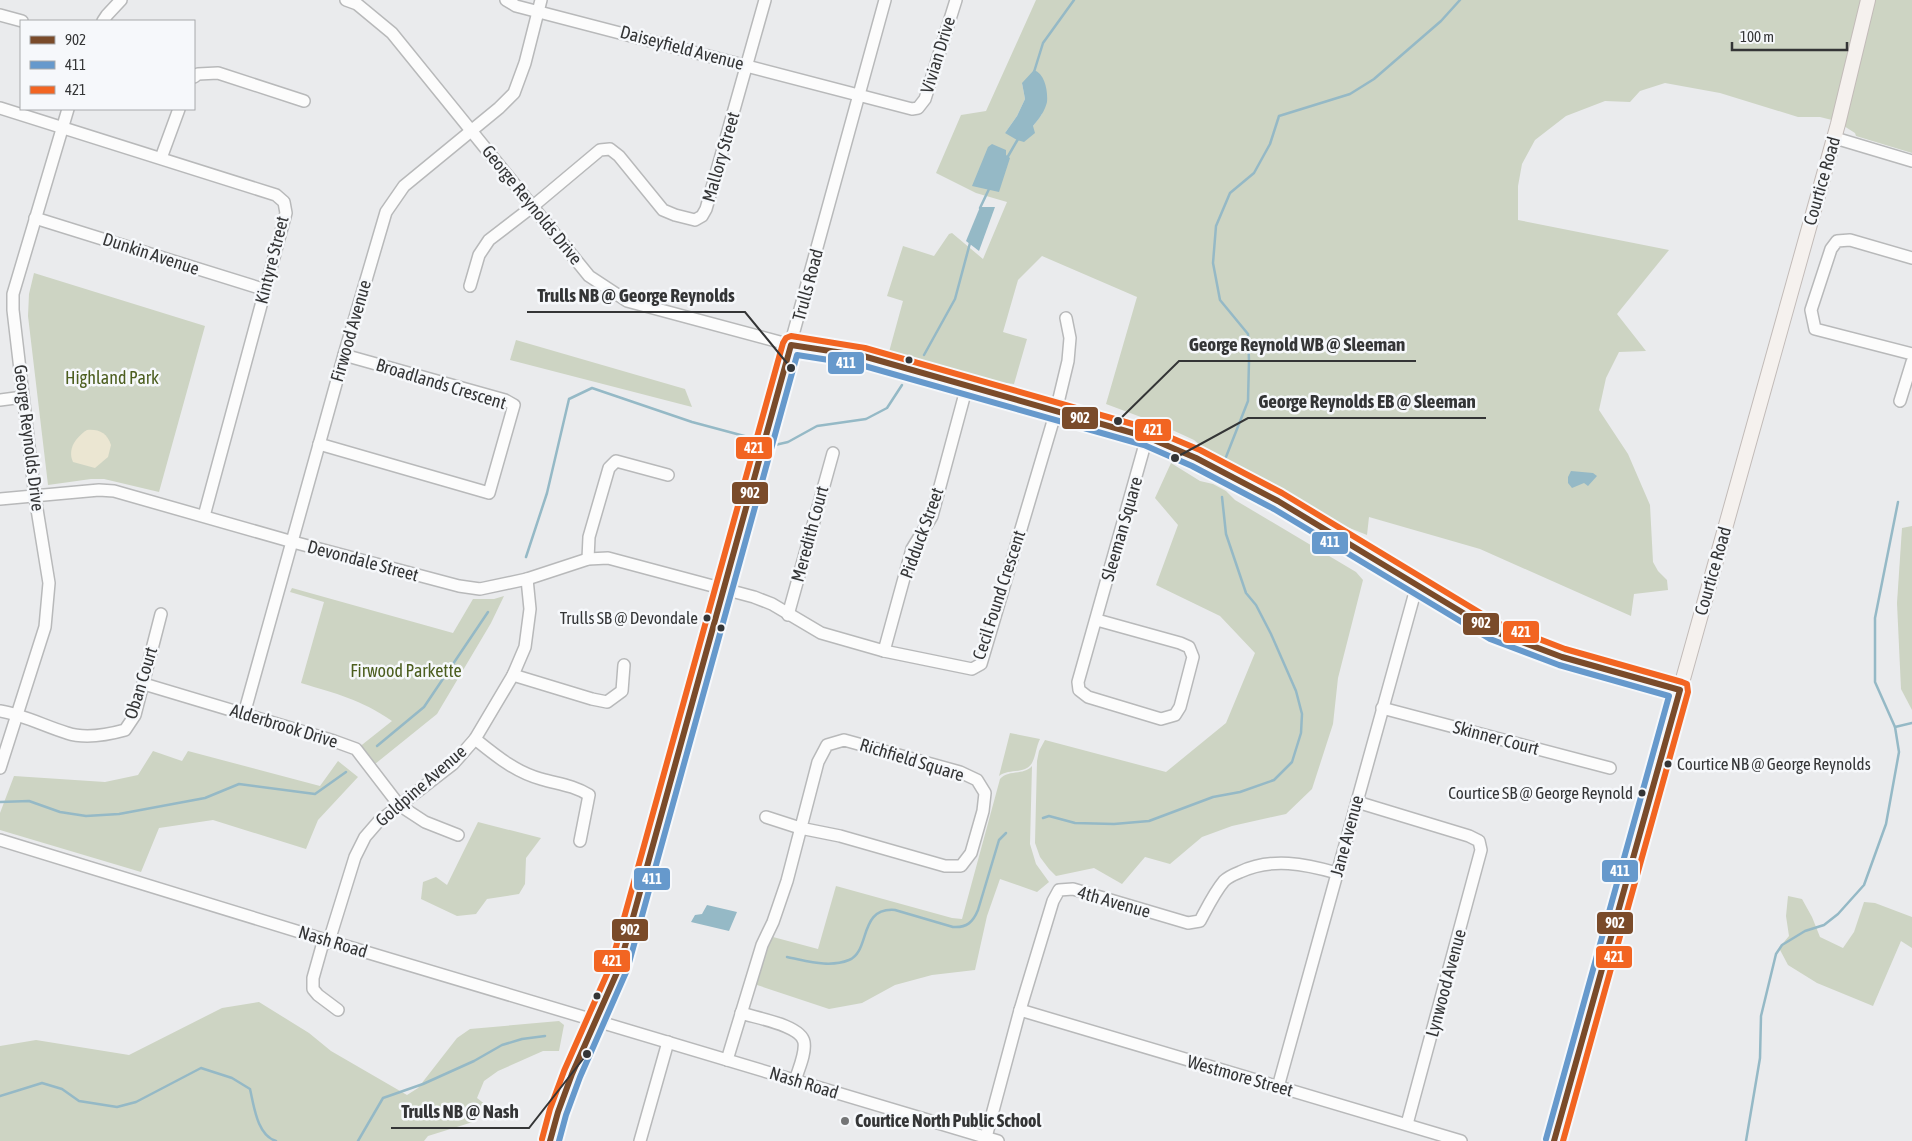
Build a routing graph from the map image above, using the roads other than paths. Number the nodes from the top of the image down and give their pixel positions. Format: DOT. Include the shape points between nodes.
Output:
graph roads {
  1 [pos="121,0"];
  2 [pos="346,0"];
  3 [pos="506,0"];
  4 [pos="765,0"];
  5 [pos="885,0"];
  6 [pos="956,0"];
  7 [pos="1868,0"];
  8 [pos="540,6"];
  9 [pos="0,16"];
  10 [pos="104,20"];
  11 [pos="20,21"];
  12 [pos="748,65"];
  13 [pos="195,76"];
  14 [pos="860,94"];
  15 [pos="304,101"];
  16 [pos="0,108"];
  17 [pos="68,110"];
  18 [pos="179,110"];
  19 [pos="62,127"];
  20 [pos="471,129"];
  21 [pos="1834,138"];
  22 [pos="161,158"];
  23 [pos="1912,161"];
  24 [pos="532,207"];
  25 [pos="35,218"];
  26 [pos="1912,258"];
  27 [pos="470,286"];
  28 [pos="266,290"];
  29 [pos="1066,318"];
  30 [pos="791,345"];
  31 [pos="344,354"];
  32 [pos="1912,354"];
  33 [pos="1912,362"];
  34 [pos="967,386"];
  35 [pos="23,397"];
  36 [pos="0,400"];
  37 [pos="1900,401"];
  38 [pos="1056,411"];
  39 [pos="1148,437"];
  40 [pos="320,444"];
  41 [pos="833,453"];
  42 [pos="668,475"];
  43 [pos="35,497"];
  44 [pos="0,500"];
  45 [pos="204,516"];
  46 [pos="293,542"];
  47 [pos="588,559"];
  48 [pos="527,579"];
  49 [pos="1417,585"];
  50 [pos="724,589"];
  51 [pos="161,614"];
  52 [pos="788,615"];
  53 [pos="1097,620"];
  54 [pos="884,651"];
  55 [pos="624,665"];
  56 [pos="514,674"];
  57 [pos="144,684"];
  58 [pos="1680,690"];
  59 [pos="1382,708"];
  60 [pos="0,711"];
  61 [pos="17,714"];
  62 [pos="244,714"];
  63 [pos="475,739"];
  64 [pos="0,768"];
  65 [pos="1610,768"];
  66 [pos="1357,802"];
  67 [pos="399,805"];
  68 [pos="766,817"];
  69 [pos="800,828"];
  70 [pos="458,835"];
  71 [pos="0,840"];
  72 [pos="580,841"];
  73 [pos="1337,873"];
  74 [pos="329,941"];
  75 [pos="338,1010"];
  76 [pos="1020,1010"];
  77 [pos="741,1013"];
  78 [pos="597,1021"];
  79 [pos="668,1042"];
  80 [pos="727,1060"];
  81 [pos="795,1081"];
  82 [pos="1278,1087"];
  83 [pos="1408,1124"];
  84 [pos="986,1137"];
  85 [pos="550,1141"];
  86 [pos="640,1141"];
  87 [pos="998,1141"];
  88 [pos="1461,1141"];
  89 [pos="1554,1141"];
  1 -- 10 [label="street"];
  2 -- 20 [label="street, George Reynolds Drive" via="357,4 392,33"];
  3 -- 8 [label="street, Daiseyfield Avenue" via="516,6"];
  4 -- 12 [label="street, Mallory Street"];
  5 -- 14 [label="street, Trulls Road"];
  6 -- 14 [label="street, Vivian Drive" via="918,108"];
  7 -- 21 [label="main road, Courtice Road"];
  8 -- 12 [label="street, Daiseyfield Avenue"];
  8 -- 20 [label="street, Firwood Avenue" via="514,93"];
  9 -- 11 [label="street"];
  12 -- 14 [label="street, Daiseyfield Avenue"];
  12 -- 24 [label="street, Mallory Street" via="702,216 695,220 663,210 610,149 600,150"];
  13 -- 15 [label="street" via="218,73"];
  14 -- 30 [label="street, Trulls Road"];
  16 -- 19 [label="street, Kintyre Street"];
  17 -- 19 [label="street, George Reynolds Drive"];
  18 -- 22 [label="street"];
  19 -- 22 [label="street, Kintyre Street"];
  19 -- 25 [label="street, George Reynolds Drive"];
  20 -- 24 [label="street, George Reynolds Drive"];
  20 -- 31 [label="street, Firwood Avenue" via="404,186 386,212"];
  21 -- 23 [label="street"];
  21 -- 58 [label="main road, Courtice Road"];
  22 -- 28 [label="street, Kintyre Street" via="276,195 284,202 286,213"];
  24 -- 27 [label="street" via="489,240 479,254"];
  24 -- 30 [label="street, George Reynolds Drive" via="589,276 627,301"];
  25 -- 28 [label="street, Dunkin Avenue"];
  25 -- 35 [label="street, George Reynolds Drive" via="13,294"];
  26 -- 32 [label="street" via="1850,240 1837,241 1811,310 1815,329"];
  28 -- 45 [label="street, Kintyre Street"];
  29 -- 38 [label="street, Cecil Found Crescent" via="1070,338 1068,361"];
  30 -- 34 [label="street, George Reynolds Drive" via="863,356"];
  30 -- 50 [label="street, Trulls Road"];
  31 -- 40 [label="street, Firwood Avenue"];
  31 -- 40 [label="street, Broadlands Crescent" via="514,405 489,493"];
  33 -- 37 [label="street"];
  34 -- 38 [label="street, George Reynolds Drive"];
  34 -- 54 [label="street, Pidduck Street" via="932,516 912,549"];
  35 -- 36 [label="street"];
  35 -- 43 [label="street, George Reynolds Drive"];
  38 -- 39 [label="street, George Reynolds Drive"];
  38 -- 54 [label="street, Cecil Found Crescent" via="981,664 972,669"];
  39 -- 49 [label="street, George Reynolds Drive" via="1278,501"];
  39 -- 53 [label="street, Sleeman Square"];
  40 -- 46 [label="street, Firwood Avenue"];
  41 -- 52 [label="street, Meredith Court"];
  42 -- 47 [label="street" via="616,461 609,468 589,537"];
  43 -- 44 [label="street, Devondale Street"];
  43 -- 45 [label="street, Devondale Street" via="114,491"];
  43 -- 61 [label="street, George Reynolds Drive" via="48,582 45,627"];
  45 -- 46 [label="street, Devondale Street"];
  46 -- 48 [label="street, Devondale Street" via="459,586 480,589"];
  46 -- 62 [label="street, Firwood Avenue"];
  47 -- 48 [label="street, Devondale Street"];
  47 -- 50 [label="street, Devondale Street" via="608,558"];
  48 -- 56 [label="street, Goldpine Avenue" via="530,609 524,647"];
  49 -- 58 [label="street, George Reynolds Drive" via="1493,631 1522,644"];
  49 -- 59 [label="street, Jane Avenue"];
  50 -- 52 [label="street, Cecil Found Crescent" via="772,604"];
  50 -- 78 [label="street, Trulls Road" via="620,968"];
  51 -- 57 [label="street, Oban Court"];
  52 -- 54 [label="street, Cecil Found Crescent" via="821,633"];
  53 -- 53 [label="street, Sleeman Square" via="1078,682 1079,690 1088,697 1161,719 1175,715 1193,657 1190,647"];
  55 -- 56 [label="street" via="622,691 607,702"];
  56 -- 63 [label="street, Goldpine Avenue"];
  57 -- 61 [label="street, Oban Court" via="135,715 125,730 105,735 69,734"];
  57 -- 62 [label="street, Alderbrook Drive"];
  58 -- 89 [label="main road, Courtice Road"];
  59 -- 65 [label="street, Skinner Court"];
  59 -- 66 [label="street, Jane Avenue"];
  60 -- 61 [label="street"];
  61 -- 64 [label="street, George Reynolds Drive"];
  62 -- 67 [label="street, Alderbrook Drive" via="356,750"];
  63 -- 67 [label="street, Goldpine Avenue" via="452,764"];
  63 -- 72 [label="street" via="503,762 539,779 577,788 589,795"];
  66 -- 73 [label="street, Jane Avenue"];
  66 -- 83 [label="street, Lynwood Avenue" via="1468,836 1479,841 1481,850"];
  67 -- 70 [label="street, Alderbrook Drive" via="425,822"];
  67 -- 74 [label="street, Goldpine Avenue" via="365,836 355,857"];
  68 -- 69 [label="street"];
  69 -- 69 [label="street, Richfield Square" via="946,866 961,866 971,854 985,793 977,780 960,772 844,740 827,745 818,762"];
  69 -- 77 [label="street, Richfield Square" via="787,881 762,945"];
  71 -- 74 [label="street, Nash Road"];
  73 -- 76 [label="street, 4th Avenue" via="1298,864 1250,867 1225,879 1200,921 1188,923 1073,889 1059,890"];
  73 -- 82 [label="street, Jane Avenue"];
  74 -- 75 [label="street, Goldpine Avenue" via="322,946 313,988"];
  74 -- 78 [label="street, Nash Road"];
  76 -- 82 [label="street, Westmore Street"];
  76 -- 84 [label="street, 4th Avenue"];
  77 -- 80 [label="street, Richfield Square"];
  77 -- 81 [label="street" via="801,1034 804,1048"];
  78 -- 79 [label="street, Nash Road"];
  78 -- 85 [label="street, Trulls Road" via="572,1074"];
  79 -- 80 [label="street, Nash Road"];
  79 -- 86 [label="street"];
  80 -- 81 [label="street, Nash Road"];
  81 -- 84 [label="street, Nash Road"];
  82 -- 83 [label="street, Westmore Street"];
  83 -- 88 [label="street, Westmore Street"];
  84 -- 87 [label="street, Nash Road"];
}
